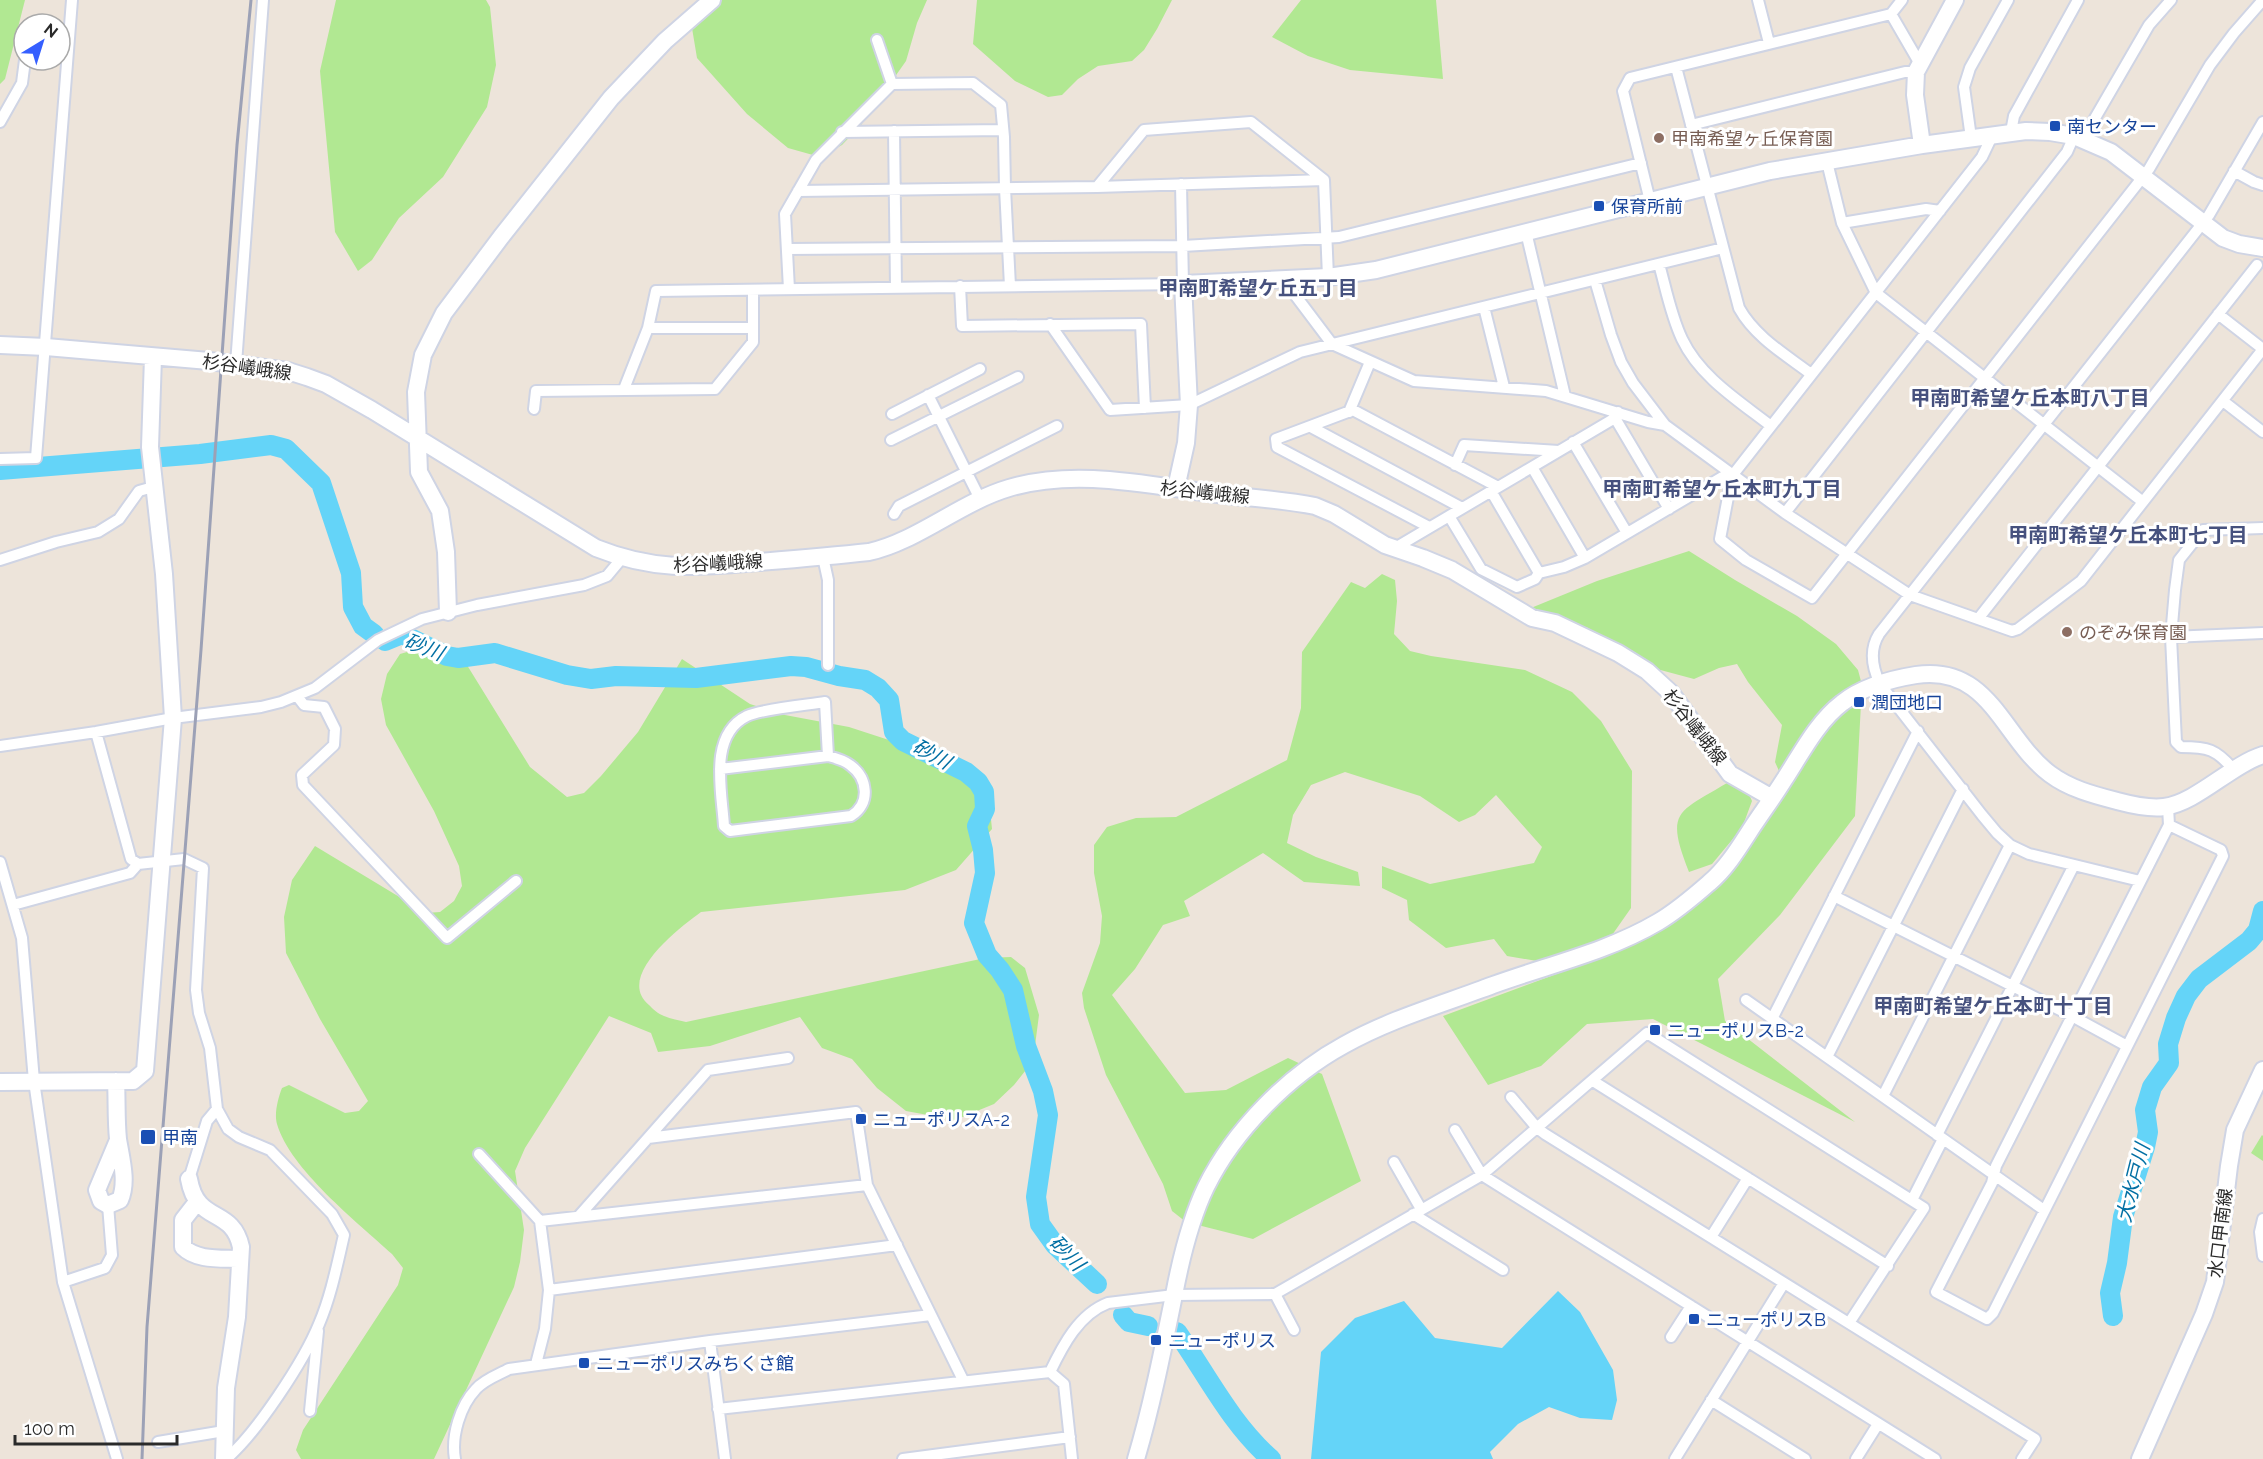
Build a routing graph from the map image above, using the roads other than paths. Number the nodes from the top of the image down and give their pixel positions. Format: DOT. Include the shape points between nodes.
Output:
graph roads {
  1 [pos="263,0"];
  2 [pos="712,0"];
  3 [pos="1758,0"];
  4 [pos="1902,0"];
  5 [pos="1955,0"];
  6 [pos="2008,0"];
  7 [pos="2078,0"];
  8 [pos="2170,0"];
  9 [pos="2263,0"];
  10 [pos="1891,14"];
  11 [pos="877,40"];
  12 [pos="1769,43"];
  13 [pos="1676,68"];
  14 [pos="1918,68"];
  15 [pos="23,72"];
  16 [pos="63,72"];
  17 [pos="892,84"];
  18 [pos="0,122"];
  19 [pos="2263,123"];
  20 [pos="1691,125"];
  21 [pos="1003,130"];
  22 [pos="894,131"];
  23 [pos="842,132"];
  24 [pos="2011,132"];
  25 [pos="1993,134"];
  26 [pos="1971,138"];
  27 [pos="2079,138"];
  28 [pos="1922,145"];
  29 [pos="1827,162"];
  30 [pos="1641,163"];
  31 [pos="2234,171"];
  32 [pos="2144,176"];
  33 [pos="1324,180"];
  34 [pos="1181,184"];
  35 [pos="2263,185"];
  36 [pos="1097,187"];
  37 [pos="1707,187"];
  38 [pos="1005,188"];
  39 [pos="894,190"];
  40 [pos="798,191"];
  41 [pos="1650,201"];
  42 [pos="1940,211"];
  43 [pos="2202,222"];
  44 [pos="1842,223"];
  45 [pos="1526,232"];
  46 [pos="1326,238"];
  47 [pos="1009,246"];
  48 [pos="1183,246"];
  49 [pos="895,248"];
  50 [pos="1722,248"];
  51 [pos="787,249"];
  52 [pos="2260,258"];
  53 [pos="1659,264"];
  54 [pos="1328,277"];
  55 [pos="1283,279"];
  56 [pos="1595,280"];
  57 [pos="1183,284"];
  58 [pos="960,286"];
  59 [pos="1010,286"];
  60 [pos="896,288"];
  61 [pos="789,289"];
  62 [pos="753,290"];
  63 [pos="1541,293"];
  64 [pos="1876,293"];
  65 [pos="1484,308"];
  66 [pos="2218,314"];
  67 [pos="1050,324"];
  68 [pos="648,328"];
  69 [pos="752,328"];
  70 [pos="1926,332"];
  71 [pos="1332,344"];
  72 [pos="0,345"];
  73 [pos="46,347"];
  74 [pos="2263,349"];
  75 [pos="153,357"];
  76 [pos="1371,362"];
  77 [pos="236,364"];
  78 [pos="980,369"];
  79 [pos="1811,374"];
  80 [pos="1018,377"];
  81 [pos="1984,378"];
  82 [pos="1504,387"];
  83 [pos="624,389"];
  84 [pos="928,395"];
  85 [pos="1565,396"];
  86 [pos="2223,401"];
  87 [pos="1189,405"];
  88 [pos="1145,408"];
  89 [pos="534,409"];
  90 [pos="1349,412"];
  91 [pos="892,414"];
  92 [pos="1617,415"];
  93 [pos="939,416"];
  94 [pos="2043,424"];
  95 [pos="1665,425"];
  96 [pos="1057,426"];
  97 [pos="1771,426"];
  98 [pos="1311,427"];
  99 [pos="2263,432"];
  100 [pos="416,438"];
  101 [pos="891,440"];
  102 [pos="1573,442"];
  103 [pos="1560,451"];
  104 [pos="0,459"];
  105 [pos="1455,465"];
  106 [pos="2097,466"];
  107 [pos="1532,467"];
  108 [pos="967,472"];
  109 [pos="1732,476"];
  110 [pos="153,487"];
  111 [pos="1176,488"];
  112 [pos="1495,489"];
  113 [pos="980,499"];
  114 [pos="2143,502"];
  115 [pos="1462,508"];
  116 [pos="1669,509"];
  117 [pos="1785,513"];
  118 [pos="894,514"];
  119 [pos="1449,516"];
  120 [pos="1429,528"];
  121 [pos="2263,528"];
  122 [pos="1627,533"];
  123 [pos="1395,548"];
  124 [pos="1847,554"];
  125 [pos="823,556"];
  126 [pos="622,558"];
  127 [pos="1585,558"];
  128 [pos="0,560"];
  129 [pos="1539,573"];
  130 [pos="1910,595"];
  131 [pos="448,612"];
  132 [pos="1978,619"];
  133 [pos="2263,633"];
  134 [pos="2170,637"];
  135 [pos="828,665"];
  136 [pos="1880,684"];
  137 [pos="297,696"];
  138 [pos="173,718"];
  139 [pos="1918,731"];
  140 [pos="96,732"];
  141 [pos="0,746"];
  142 [pos="2263,755"];
  143 [pos="828,756"];
  144 [pos="720,769"];
  145 [pos="2234,770"];
  146 [pos="1963,789"];
  147 [pos="1772,798"];
  148 [pos="2168,807"];
  149 [pos="2169,825"];
  150 [pos="2010,845"];
  151 [pos="162,861"];
  152 [pos="0,862"];
  153 [pos="138,864"];
  154 [pos="2074,865"];
  155 [pos="2140,880"];
  156 [pos="516,881"];
  157 [pos="1834,896"];
  158 [pos="8,900"];
  159 [pos="1893,926"];
  160 [pos="1953,956"];
  161 [pos="2013,986"];
  162 [pos="1746,1000"];
  163 [pos="2072,1016"];
  164 [pos="1772,1019"];
  165 [pos="2127,1046"];
  166 [pos="1827,1057"];
  167 [pos="788,1058"];
  168 [pos="2263,1070"];
  169 [pos="34,1081"];
  170 [pos="116,1081"];
  171 [pos="1593,1081"];
  172 [pos="0,1082"];
  173 [pos="1883,1096"];
  174 [pos="1511,1097"];
  175 [pos="217,1109"];
  176 [pos="1537,1128"];
  177 [pos="1455,1130"];
  178 [pos="1940,1137"];
  179 [pos="648,1138"];
  180 [pos="479,1154"];
  181 [pos="1394,1162"];
  182 [pos="1994,1174"];
  183 [pos="1482,1175"];
  184 [pos="1748,1178"];
  185 [pos="189,1179"];
  186 [pos="867,1185"];
  187 [pos="1912,1200"];
  188 [pos="197,1202"];
  189 [pos="108,1204"];
  190 [pos="2044,1210"];
  191 [pos="1417,1211"];
  192 [pos="579,1216"];
  193 [pos="2263,1219"];
  194 [pos="540,1221"];
  195 [pos="1711,1237"];
  196 [pos="897,1245"];
  197 [pos="2263,1256"];
  198 [pos="240,1259"];
  199 [pos="1888,1266"];
  200 [pos="1503,1270"];
  201 [pos="63,1282"];
  202 [pos="1784,1283"];
  203 [pos="549,1290"];
  204 [pos="1275,1294"];
  205 [pos="1174,1295"];
  206 [pos="1691,1306"];
  207 [pos="931,1315"];
  208 [pos="1849,1323"];
  209 [pos="319,1325"];
  210 [pos="1294,1330"];
  211 [pos="1671,1337"];
  212 [pos="710,1341"];
  213 [pos="1748,1341"];
  214 [pos="536,1364"];
  215 [pos="1050,1372"];
  216 [pos="963,1380"];
  217 [pos="1711,1400"];
  218 [pos="718,1409"];
  219 [pos="310,1411"];
  220 [pos="1878,1424"];
  221 [pos="224,1431"];
  222 [pos="1070,1437"];
  223 [pos="158,1442"];
  224 [pos="117,1459"];
  225 [pos="225,1459"];
  226 [pos="454,1459"];
  227 [pos="725,1459"];
  228 [pos="903,1459"];
  229 [pos="1072,1459"];
  230 [pos="1136,1459"];
  231 [pos="1675,1459"];
  232 [pos="1806,1459"];
  233 [pos="1856,1459"];
  234 [pos="1935,1459"];
  235 [pos="2022,1459"];
  236 [pos="2140,1459"];
  1 -- 77 [label="street"];
  2 -- 100 [label="street" via="664,41 610,98 444,313 423,355 416,392"];
  3 -- 12 [label="street"];
  4 -- 10 [label="street"];
  5 -- 14 [label="street"];
  6 -- 26 [label="street" via="1970,68 1964,87"];
  7 -- 24 [label="street" via="2014,116"];
  8 -- 27 [label="street"];
  9 -- 32 [label="street" via="2210,65"];
  10 -- 12 [label="street"];
  10 -- 14 [label="street"];
  11 -- 17 [label="street"];
  12 -- 13 [label="street"];
  13 -- 20 [label="street"];
  13 -- 30 [label="street" via="1630,78 1623,91"];
  14 -- 20 [label="street"];
  14 -- 28 [label="street" via="1915,95"];
  15 -- 18 [label="street" via="19,89"];
  16 -- 73 [label="street"];
  17 -- 21 [label="street" via="972,83 1001,105"];
  17 -- 23 [label="street"];
  19 -- 31 [label="street"];
  20 -- 37 [label="street"];
  21 -- 22 [label="street"];
  21 -- 38 [label="street"];
  22 -- 23 [label="street"];
  22 -- 39 [label="street"];
  23 -- 40 [label="street" via="816,159"];
  24 -- 25 [label="street"];
  24 -- 27 [label="street" via="2038,131"];
  25 -- 26 [label="street"];
  25 -- 42 [label="street" via="1983,157"];
  26 -- 28 [label="street"];
  27 -- 32 [label="street" via="2120,158"];
  27 -- 70 [label="street"];
  28 -- 29 [label="street"];
  29 -- 37 [label="street"];
  29 -- 44 [label="street"];
  30 -- 41 [label="street"];
  30 -- 46 [label="street"];
  31 -- 35 [label="street"];
  31 -- 43 [label="street"];
  32 -- 43 [label="street"];
  32 -- 81 [label="street"];
  33 -- 34 [label="street"];
  33 -- 36 [label="street" via="1251,122 1144,130"];
  33 -- 46 [label="street"];
  34 -- 36 [label="street"];
  34 -- 48 [label="street"];
  36 -- 38 [label="street"];
  37 -- 41 [label="street"];
  37 -- 50 [label="street"];
  38 -- 39 [label="street"];
  38 -- 47 [label="street"];
  39 -- 40 [label="street"];
  39 -- 49 [label="street"];
  40 -- 51 [label="street" via="785,214"];
  41 -- 45 [label="street"];
  42 -- 44 [label="street" via="1926,208"];
  42 -- 64 [label="street"];
  43 -- 52 [label="street"];
  43 -- 94 [label="street"];
  44 -- 64 [label="street"];
  45 -- 54 [label="street" via="1376,270"];
  45 -- 63 [label="street"];
  46 -- 48 [label="street"];
  46 -- 54 [label="street"];
  47 -- 48 [label="street"];
  47 -- 49 [label="street"];
  47 -- 59 [label="street"];
  48 -- 57 [label="street"];
  49 -- 51 [label="street"];
  49 -- 60 [label="street"];
  50 -- 53 [label="street"];
  50 -- 79 [label="street" via="1744,317"];
  51 -- 61 [label="street"];
  52 -- 66 [label="street"];
  53 -- 56 [label="street"];
  53 -- 97 [label="street" via="1678,330 1696,361 1720,386"];
  54 -- 55 [label="street"];
  55 -- 57 [label="street"];
  55 -- 71 [label="street"];
  56 -- 63 [label="street"];
  56 -- 95 [label="street" via="1621,362"];
  57 -- 59 [label="street"];
  57 -- 87 [label="street"];
  58 -- 59 [label="street"];
  58 -- 60 [label="street"];
  58 -- 67 [label="street" via="962,326"];
  60 -- 61 [label="street"];
  61 -- 62 [label="street"];
  62 -- 68 [label="street" via="656,291"];
  62 -- 69 [label="street"];
  63 -- 65 [label="street"];
  63 -- 85 [label="street"];
  64 -- 70 [label="street"];
  64 -- 79 [label="street"];
  65 -- 71 [label="street"];
  65 -- 82 [label="street"];
  66 -- 74 [label="street"];
  66 -- 106 [label="street"];
  67 -- 88 [label="street" via="1110,410"];
  67 -- 88 [label="street" via="1142,324"];
  68 -- 69 [label="street"];
  68 -- 83 [label="street"];
  69 -- 83 [label="street" via="753,342 715,389"];
  70 -- 81 [label="street"];
  70 -- 117 [label="street"];
  71 -- 76 [label="street"];
  71 -- 87 [label="street" via="1300,352"];
  72 -- 73 [label="street, 杉谷嶬峨線"];
  73 -- 75 [label="street, 杉谷嶬峨線"];
  73 -- 104 [label="street" via="36,458"];
  74 -- 86 [label="street"];
  75 -- 77 [label="street, 杉谷嶬峨線"];
  75 -- 110 [label="street"];
  76 -- 82 [label="street" via="1414,381"];
  76 -- 90 [label="street"];
  77 -- 100 [label="street, 杉谷嶬峨線" via="288,371 326,384"];
  78 -- 84 [label="street"];
  79 -- 97 [label="street"];
  80 -- 93 [label="street"];
  81 -- 94 [label="street"];
  81 -- 124 [label="street"];
  82 -- 85 [label="street"];
  83 -- 89 [label="street" via="536,391"];
  84 -- 91 [label="street"];
  84 -- 93 [label="street"];
  85 -- 92 [label="street"];
  86 -- 99 [label="street"];
  86 -- 114 [label="street"];
  87 -- 88 [label="street"];
  87 -- 111 [label="street"];
  90 -- 98 [label="street"];
  90 -- 105 [label="street" via="1353,410"];
  92 -- 95 [label="street"];
  92 -- 102 [label="street"];
  92 -- 116 [label="street"];
  93 -- 101 [label="street"];
  93 -- 108 [label="street"];
  94 -- 106 [label="street"];
  94 -- 130 [label="street"];
  95 -- 109 [label="street"];
  96 -- 108 [label="street"];
  97 -- 109 [label="street"];
  98 -- 115 [label="street"];
  98 -- 120 [label="street" via="1276,439 1277,447"];
  100 -- 126 [label="street, 杉谷嶬峨線" via="596,548"];
  100 -- 131 [label="street" via="419,472 440,511"];
  102 -- 103 [label="street"];
  102 -- 122 [label="street"];
  103 -- 105 [label="street" via="1464,445"];
  103 -- 107 [label="street"];
  105 -- 112 [label="street"];
  106 -- 114 [label="street"];
  106 -- 132 [label="street"];
  107 -- 112 [label="street"];
  107 -- 127 [label="street"];
  108 -- 113 [label="street"];
  108 -- 118 [label="street" via="899,506"];
  109 -- 116 [label="street" via="1724,476"];
  109 -- 117 [label="street"];
  109 -- 124 [label="street" via="1719,539 1746,560 1812,598"];
  110 -- 128 [label="street" via="139,491 120,519 98,532"];
  110 -- 138 [label="street" via="165,586"];
  111 -- 113 [label="street, 杉谷嶬峨線" via="1056,479 1006,488"];
  111 -- 123 [label="street, 杉谷嶬峨線" via="1315,506"];
  112 -- 115 [label="street"];
  112 -- 129 [label="street"];
  113 -- 125 [label="street, 杉谷嶬峨線" via="887,548"];
  114 -- 132 [label="street" via="2081,581 2018,629 2012,631"];
  115 -- 119 [label="street"];
  116 -- 122 [label="street"];
  117 -- 124 [label="street"];
  119 -- 120 [label="street"];
  119 -- 129 [label="street" via="1481,569 1517,587"];
  120 -- 123 [label="street"];
  121 -- 134 [label="street" via="2202,530 2180,560"];
  122 -- 127 [label="street"];
  123 -- 147 [label="street, 杉谷嶬峨線" via="1452,570 1532,618 1555,623 1647,671 1671,693 1730,774"];
  124 -- 130 [label="street"];
  125 -- 126 [label="street, 杉谷嶬峨線" via="694,567"];
  125 -- 135 [label="street" via="828,580"];
  126 -- 131 [label="street" via="607,576 584,585"];
  127 -- 129 [label="street"];
  130 -- 132 [label="street"];
  130 -- 136 [label="street" via="1876,639 1873,666"];
  131 -- 137 [label="street" via="422,619 378,640 315,688"];
  133 -- 134 [label="street"];
  134 -- 145 [label="street" via="2176,742 2181,747 2213,750"];
  136 -- 139 [label="street"];
  136 -- 147 [label="street" via="1844,701 1831,713"];
  136 -- 148 [label="street" via="1926,674 1955,676 1990,703 2048,773 2070,786 2122,802 2149,808"];
  137 -- 138 [label="street" via="261,707"];
  137 -- 156 [label="street" via="304,705 324,707 335,729 334,745 302,775 303,785 447,938"];
  138 -- 140 [label="street"];
  138 -- 151 [label="street"];
  139 -- 146 [label="street"];
  139 -- 157 [label="street"];
  140 -- 141 [label="street"];
  140 -- 153 [label="street" via="131,859"];
  142 -- 145 [label="street"];
  143 -- 144 [label="street"];
  143 -- 144 [label="street" via="825,702 750,714 738,722 723,745"];
  143 -- 144 [label="street" via="850,764 866,788 862,806 851,816 730,831 724,826"];
  145 -- 148 [label="street"];
  146 -- 150 [label="street"];
  146 -- 159 [label="street"];
  147 -- 205 [label="street" via="1738,851 1712,881 1660,921 1616,943 1397,1020 1345,1044 1299,1073 1255,1116 1217,1167 1192,1224"];
  148 -- 149 [label="street"];
  149 -- 155 [label="street"];
  149 -- 165 [label="street" via="2221,850 2223,856"];
  150 -- 154 [label="street"];
  150 -- 160 [label="street"];
  151 -- 153 [label="street"];
  151 -- 170 [label="street" via="145,1071 133,1081"];
  151 -- 175 [label="street" via="184,860 202,868 196,990 210,1048"];
  152 -- 158 [label="street"];
  153 -- 158 [label="street" via="130,873"];
  154 -- 155 [label="street"];
  154 -- 161 [label="street"];
  155 -- 163 [label="street"];
  157 -- 159 [label="street"];
  157 -- 164 [label="street"];
  158 -- 169 [label="street" via="22,938"];
  159 -- 160 [label="street"];
  159 -- 166 [label="street"];
  160 -- 161 [label="street"];
  160 -- 173 [label="street"];
  161 -- 163 [label="street"];
  161 -- 178 [label="street"];
  162 -- 164 [label="street"];
  163 -- 165 [label="street"];
  163 -- 182 [label="street"];
  164 -- 166 [label="street"];
  165 -- 190 [label="street"];
  166 -- 173 [label="street"];
  167 -- 179 [label="street" via="708,1070"];
  168 -- 236 [label="street, 水口甲南線" via="2235,1130 2216,1282"];
  169 -- 170 [label="street"];
  169 -- 172 [label="street"];
  169 -- 201 [label="street"];
  170 -- 189 [label="street" via="122,1153 114,1169 124,1192 120,1200"];
  171 -- 176 [label="street"];
  171 -- 184 [label="street"];
  171 -- 187 [label="street" via="1647,1034"];
  173 -- 178 [label="street"];
  174 -- 176 [label="street"];
  175 -- 185 [label="street" via="207,1121"];
  175 -- 209 [label="street" via="228,1129 270,1150 332,1214 344,1236"];
  176 -- 183 [label="street"];
  176 -- 195 [label="street"];
  177 -- 183 [label="street"];
  178 -- 182 [label="street"];
  178 -- 187 [label="street"];
  179 -- 186 [label="street" via="856,1112"];
  179 -- 192 [label="street"];
  180 -- 194 [label="street"];
  181 -- 191 [label="street"];
  182 -- 190 [label="street"];
  182 -- 190 [label="street" via="1936,1292 1987,1319"];
  183 -- 191 [label="street"];
  183 -- 206 [label="street"];
  184 -- 195 [label="street"];
  184 -- 199 [label="street"];
  185 -- 188 [label="street"];
  186 -- 192 [label="street"];
  186 -- 196 [label="street"];
  187 -- 199 [label="street" via="1924,1208"];
  188 -- 198 [label="street" via="231,1225 239,1236"];
  188 -- 198 [label="street" via="183,1220 183,1247 197,1257"];
  189 -- 201 [label="street" via="112,1255 105,1268"];
  191 -- 200 [label="street"];
  191 -- 204 [label="street"];
  192 -- 194 [label="street"];
  193 -- 197 [label="street"];
  194 -- 203 [label="street"];
  195 -- 202 [label="street"];
  196 -- 203 [label="street"];
  196 -- 207 [label="street"];
  198 -- 221 [label="street"];
  199 -- 208 [label="street"];
  201 -- 224 [label="street"];
  202 -- 208 [label="street"];
  202 -- 213 [label="street"];
  203 -- 214 [label="street"];
  204 -- 205 [label="street"];
  204 -- 210 [label="street"];
  205 -- 215 [label="street" via="1100,1306 1084,1317"];
  205 -- 230 [label="street"];
  206 -- 211 [label="street"];
  206 -- 213 [label="street"];
  207 -- 212 [label="street"];
  207 -- 216 [label="street"];
  208 -- 235 [label="street" via="2035,1439"];
  209 -- 219 [label="street"];
  209 -- 225 [label="street" via="291,1375 242,1446"];
  212 -- 214 [label="street"];
  212 -- 218 [label="street"];
  213 -- 217 [label="street"];
  213 -- 220 [label="street"];
  214 -- 226 [label="street" via="491,1377 477,1388 456,1427"];
  215 -- 216 [label="street"];
  215 -- 222 [label="street" via="1064,1384"];
  216 -- 218 [label="street"];
  217 -- 231 [label="street"];
  217 -- 232 [label="street"];
  218 -- 227 [label="street"];
  220 -- 233 [label="street"];
  220 -- 234 [label="street"];
  221 -- 223 [label="street"];
  221 -- 225 [label="street"];
  222 -- 228 [label="street"];
  222 -- 229 [label="street"];
}
